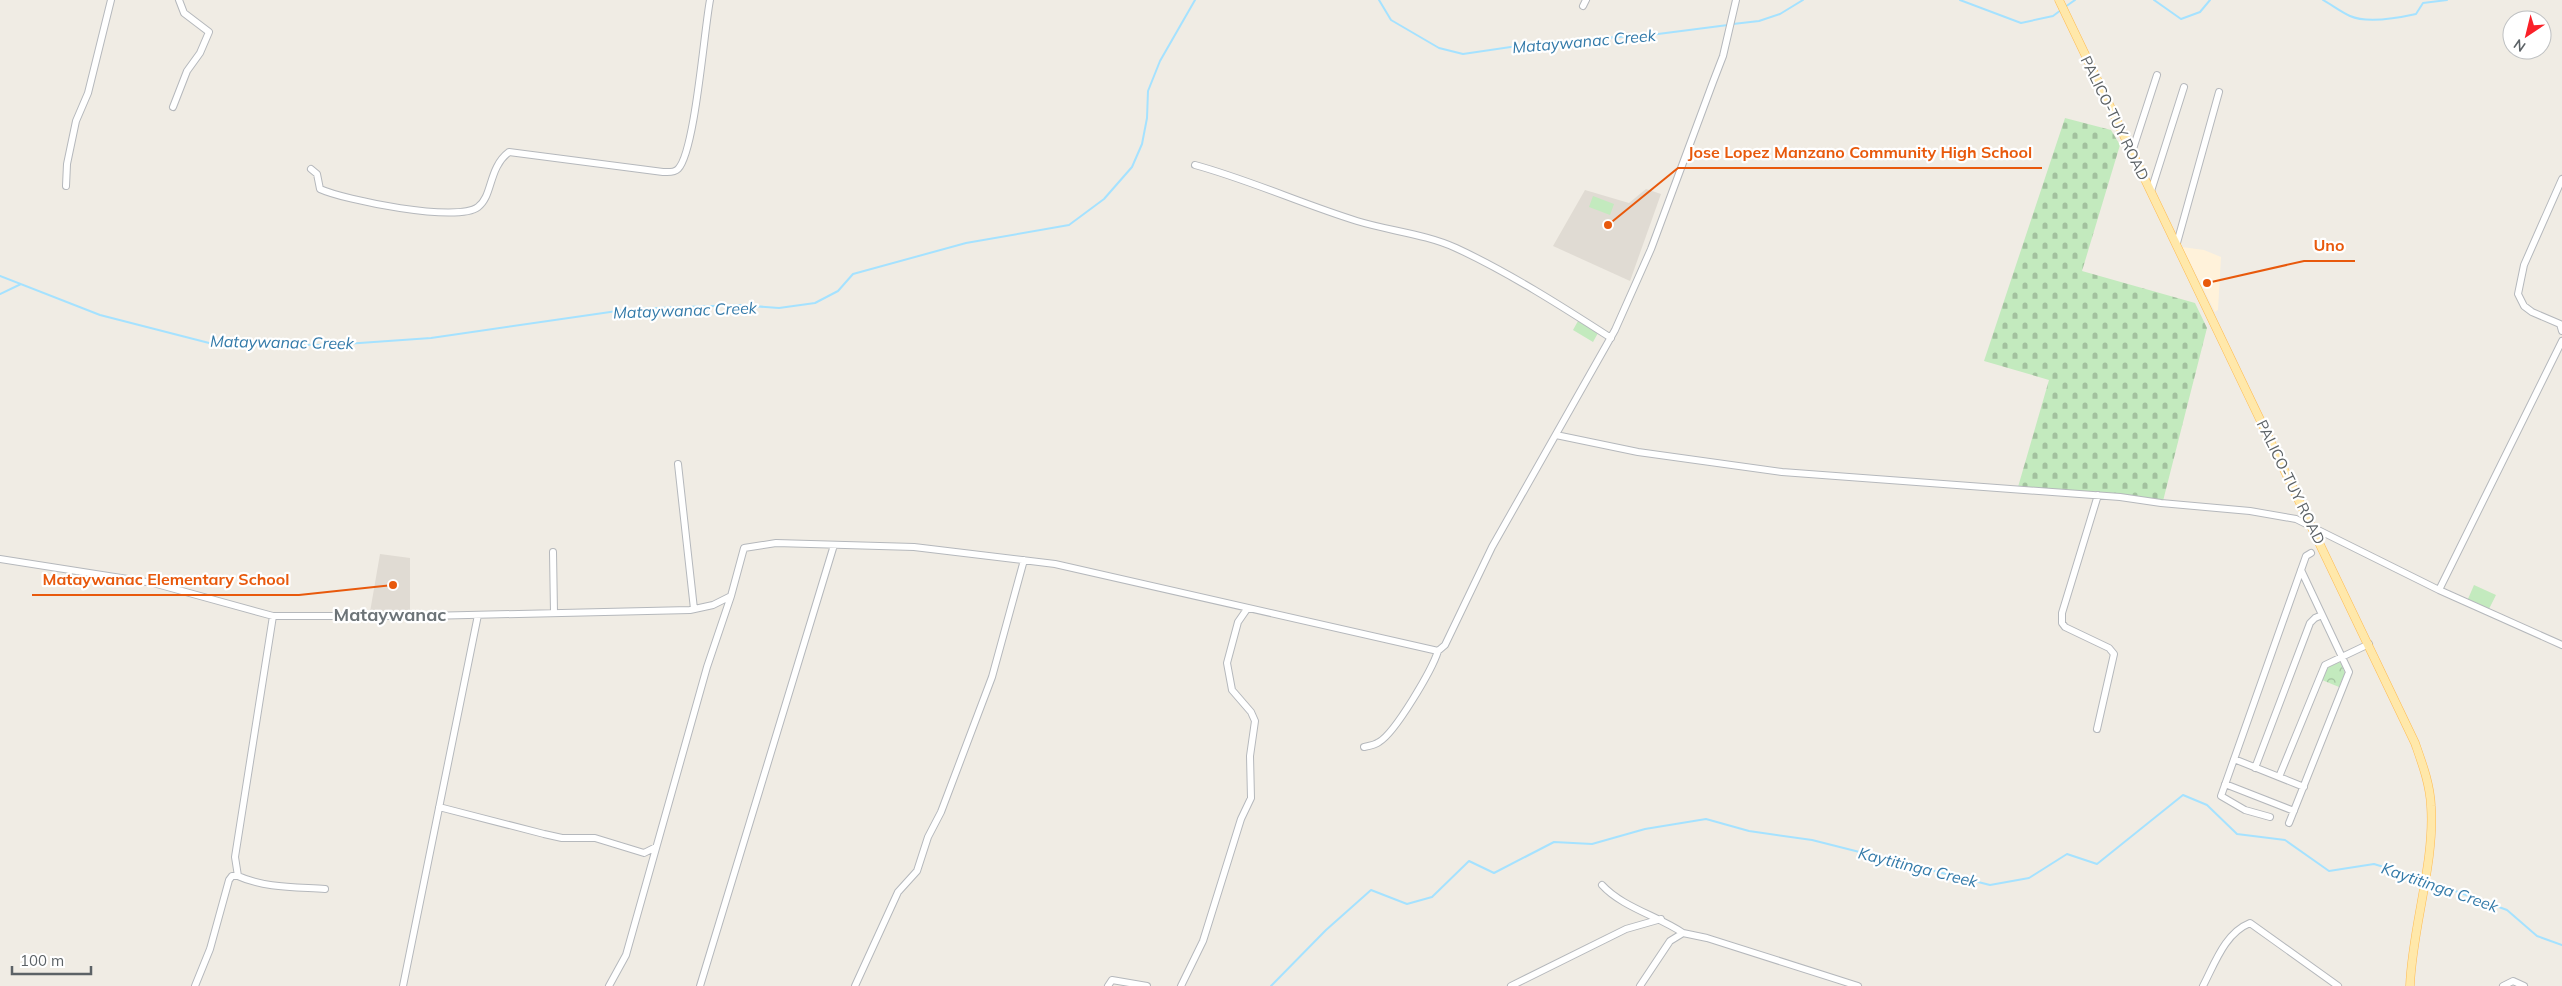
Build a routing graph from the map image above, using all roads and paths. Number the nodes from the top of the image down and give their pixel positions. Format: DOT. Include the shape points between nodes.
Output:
graph roads {
  1 [pos="111,0"];
  2 [pos="179,0"];
  3 [pos="710,0"];
  4 [pos="1736,0"];
  5 [pos="2059,0"];
  6 [pos="2157,75"];
  7 [pos="2184,87"];
  8 [pos="2219,92"];
  9 [pos="173,107"];
  10 [pos="2132,152"];
  11 [pos="1195,166"];
  12 [pos="311,169"];
  13 [pos="2562,179"];
  14 [pos="66,186"];
  15 [pos="2150,191"];
  16 [pos="2176,243"];
  17 [pos="2562,331"];
  18 [pos="1611,338"];
  19 [pos="2562,341"];
  20 [pos="1556,435"];
  21 [pos="678,464"];
  22 [pos="2098,495"];
  23 [pos="2313,526"];
  24 [pos="834,545"];
  25 [pos="553,552"];
  26 [pos="2311,553"];
  27 [pos="0,558"];
  28 [pos="1024,560"];
  29 [pos="2301,570"];
  30 [pos="2439,590"];
  31 [pos="731,596"];
  32 [pos="694,609"];
  33 [pos="1247,609"];
  34 [pos="554,613"];
  35 [pos="478,614"];
  36 [pos="2322,615"];
  37 [pos="273,616"];
  38 [pos="2369,644"];
  39 [pos="2562,646"];
  40 [pos="1438,651"];
  41 [pos="2342,656"];
  42 [pos="2097,729"];
  43 [pos="1364,747"];
  44 [pos="2234,759"];
  45 [pos="2255,768"];
  46 [pos="2279,777"];
  47 [pos="2225,784"];
  48 [pos="2304,787"];
  49 [pos="439,807"];
  50 [pos="2294,812"];
  51 [pos="2270,817"];
  52 [pos="2289,823"];
  53 [pos="656,847"];
  54 [pos="238,876"];
  55 [pos="1602,885"];
  56 [pos="326,889"];
  57 [pos="1661,919"];
  58 [pos="1683,933"];
  59 [pos="195,986"];
  60 [pos="403,986"];
  61 [pos="609,986"];
  62 [pos="700,986"];
  63 [pos="855,986"];
  64 [pos="1108,986"];
  65 [pos="1148,986"];
  66 [pos="1181,986"];
  67 [pos="1511,986"];
  68 [pos="1640,986"];
  69 [pos="1858,986"];
  70 [pos="2203,986"];
  71 [pos="2338,986"];
  72 [pos="2410,986"];
  73 [pos="2503,986"];
  74 [pos="2524,986"];
  1 -- 14 [label="street" via="88,93 76,121"];
  2 -- 9 [label="street" via="184,13 208,32"];
  3 -- 12 [label="street" via="697,98 685,153 679,168 674,171 509,152 497,164 478,208 466,212 437,212 356,201 326,192 320,189 317,174"];
  4 -- 18 [label="street" via="1726,42 1651,249"];
  5 -- 10 [label="main road, PALICO-TUY ROAD"];
  6 -- 10 [label="street"];
  7 -- 15 [label="street"];
  8 -- 16 [label="street"];
  10 -- 15 [label="main road, PALICO-TUY ROAD"];
  11 -- 18 [label="street" via="1286,194 1357,221 1455,248 1485,262"];
  13 -- 17 [label="street" via="2524,265 2518,294 2524,306 2560,324"];
  15 -- 16 [label="main road, PALICO-TUY ROAD"];
  16 -- 23 [label="main road, PALICO-TUY ROAD"];
  18 -- 20 [label="street"];
  19 -- 30 [label="street"];
  20 -- 22 [label="street" via="1638,452 1782,472"];
  20 -- 40 [label="street" via="1492,547 1445,645"];
  21 -- 32 [label="street"];
  22 -- 23 [label="street" via="2250,510 2296,519"];
  22 -- 42 [label="street" via="2062,613 2065,627 2109,648 2114,654"];
  23 -- 30 [label="street" via="2346,546"];
  23 -- 38 [label="main road, PALICO-TUY ROAD"];
  24 -- 28 [label="street" via="914,547"];
  24 -- 31 [label="street" via="776,543 744,548"];
  24 -- 62 [label="street"];
  25 -- 34 [label="street"];
  26 -- 29 [label="street" via="2306,556"];
  27 -- 37 [label="street" via="153,583"];
  28 -- 33 [label="street" via="1055,564"];
  28 -- 63 [label="street" via="992,677 941,812 917,871 898,892"];
  29 -- 36 [label="street"];
  29 -- 44 [label="street"];
  30 -- 39 [label="street"];
  31 -- 32 [label="street" via="713,605"];
  31 -- 53 [label="street" via="707,667"];
  32 -- 34 [label="street"];
  33 -- 40 [label="street"];
  33 -- 66 [label="street" via="1238,622 1227,663 1232,690 1255,721 1250,756 1251,798 1240,818 1204,941"];
  34 -- 35 [label="street"];
  35 -- 37 [label="street"];
  35 -- 49 [label="street"];
  36 -- 41 [label="street"];
  36 -- 45 [label="street" via="2310,623"];
  37 -- 54 [label="street" via="235,857"];
  38 -- 41 [label="street"];
  38 -- 72 [label="main road, PALICO-TUY ROAD" via="2416,743 2431,806"];
  40 -- 43 [label="street" via="1434,664 1389,734 1379,743"];
  41 -- 46 [label="street" via="2323,668"];
  41 -- 48 [label="street" via="2348,675"];
  44 -- 45 [label="street"];
  44 -- 47 [label="street"];
  45 -- 46 [label="street"];
  46 -- 48 [label="street"];
  47 -- 50 [label="street"];
  47 -- 51 [label="street" via="2221,796 2244,810"];
  48 -- 50 [label="street"];
  49 -- 53 [label="street" via="562,838 596,838 644,852"];
  49 -- 60 [label="street"];
  50 -- 52 [label="street"];
  53 -- 61 [label="street" via="626,955"];
  54 -- 56 [label="street" via="286,887"];
  54 -- 59 [label="street" via="229,880 210,949"];
  55 -- 57 [label="street" via="1620,901"];
  57 -- 58 [label="street"];
  57 -- 67 [label="street" via="1626,929"];
  58 -- 68 [label="street" via="1670,941"];
  58 -- 69 [label="street"];
  64 -- 65 [label="street" via="1112,980"];
  70 -- 71 [label="street" via="2223,947 2238,928 2250,923"];
  73 -- 74 [label="street" via="2514,981"];
}
